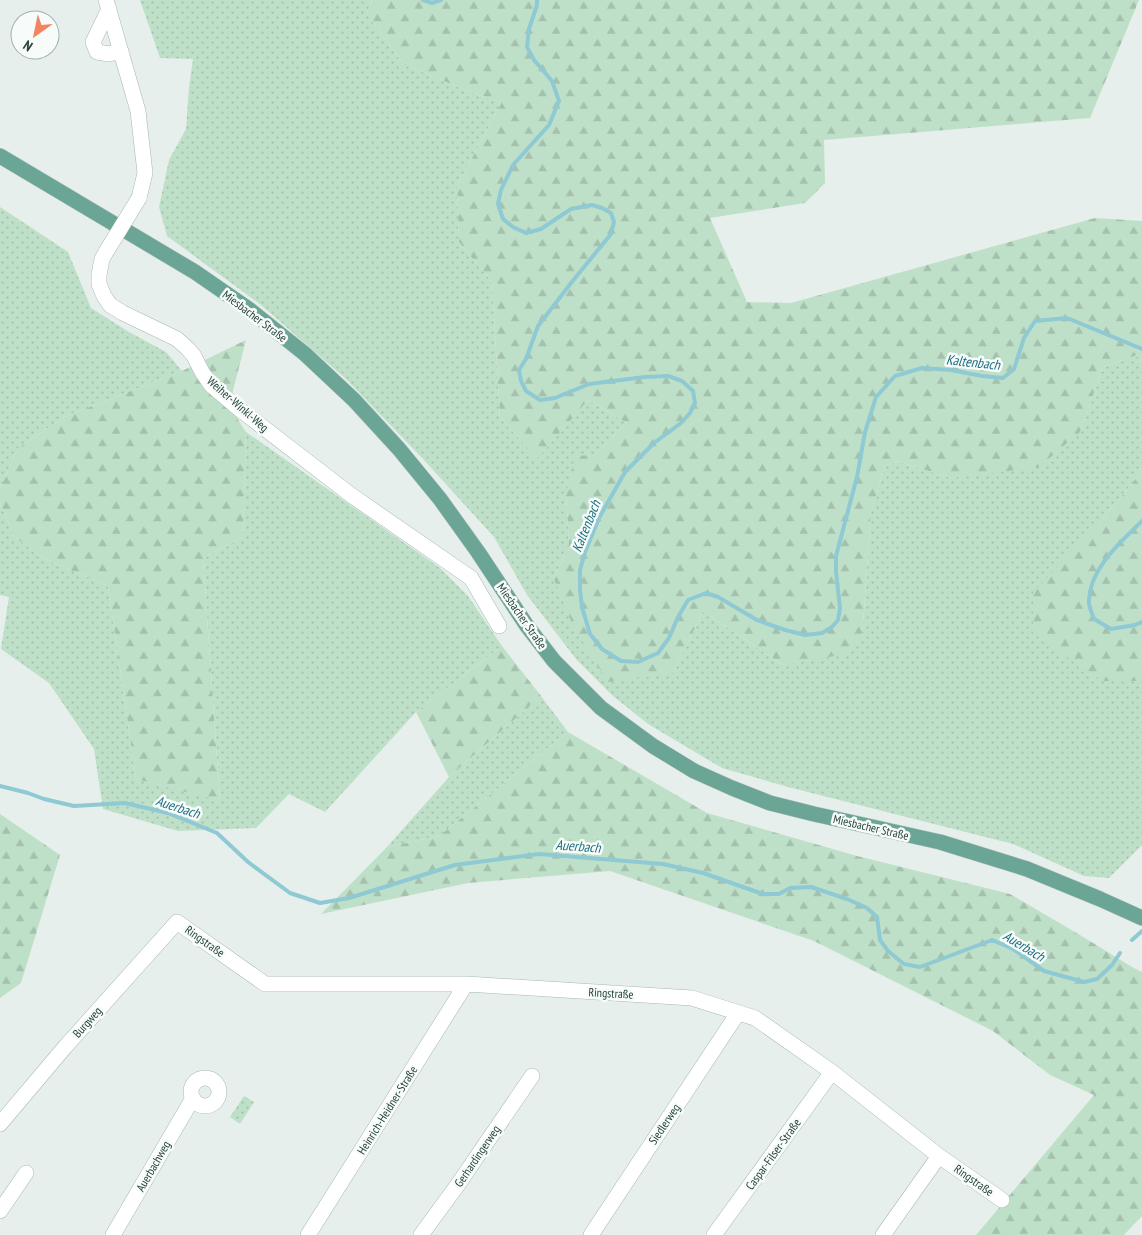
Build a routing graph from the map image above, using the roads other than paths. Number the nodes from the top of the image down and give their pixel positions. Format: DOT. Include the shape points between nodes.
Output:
graph roads {
  1 [pos="108,4"];
  2 [pos="122,51"];
  3 [pos="0,156"];
  4 [pos="499,626"];
  5 [pos="1136,914"];
  6 [pos="177,922"];
  7 [pos="466,984"];
  8 [pos="738,1014"];
  9 [pos="832,1072"];
  10 [pos="532,1076"];
  11 [pos="193,1098"];
  12 [pos="0,1124"];
  13 [pos="939,1156"];
  14 [pos="26,1173"];
  15 [pos="1002,1200"];
  16 [pos="0,1211"];
  17 [pos="113,1235"];
  18 [pos="308,1235"];
  19 [pos="421,1235"];
  20 [pos="591,1235"];
  21 [pos="714,1235"];
  22 [pos="883,1235"];
  1 -- 2 [label="street, Weiher-Winkl-Weg"];
  1 -- 2 [label="street, Weiher-Winkl-Weg" via="93,42 97,52 110,54"];
  2 -- 4 [label="street, Weiher-Winkl-Weg, bridge" via="138,111 145,173 139,198 102,259 98,275 104,296 123,313 176,339 194,356 211,385 238,408 351,495 471,578"];
  3 -- 5 [label="main road, Miesbacher Straße" via="195,272 250,310 304,354 354,400 440,499 554,660 601,708 653,746 694,770 770,802 940,842 1027,869"];
  6 -- 7 [label="street, Ringstraße" via="265,984"];
  6 -- 12 [label="street, Burgweg" via="65,1046"];
  7 -- 8 [label="street, Ringstraße" via="692,998"];
  7 -- 18 [label="street, Heinrich-Heidner-Straße"];
  8 -- 9 [label="street, Ringstraße" via="755,1018"];
  8 -- 20 [label="street, Siedlerweg"];
  9 -- 13 [label="street, Ringstraße"];
  9 -- 21 [label="street, Caspar-Filser-Straße"];
  10 -- 19 [label="street, Gerhardingerweg"];
  11 -- 17 [label="street, Auerbachweg"];
  13 -- 15 [label="street, Ringstraße"];
  13 -- 22 [label="street"];
  14 -- 16 [label="street"];
}
